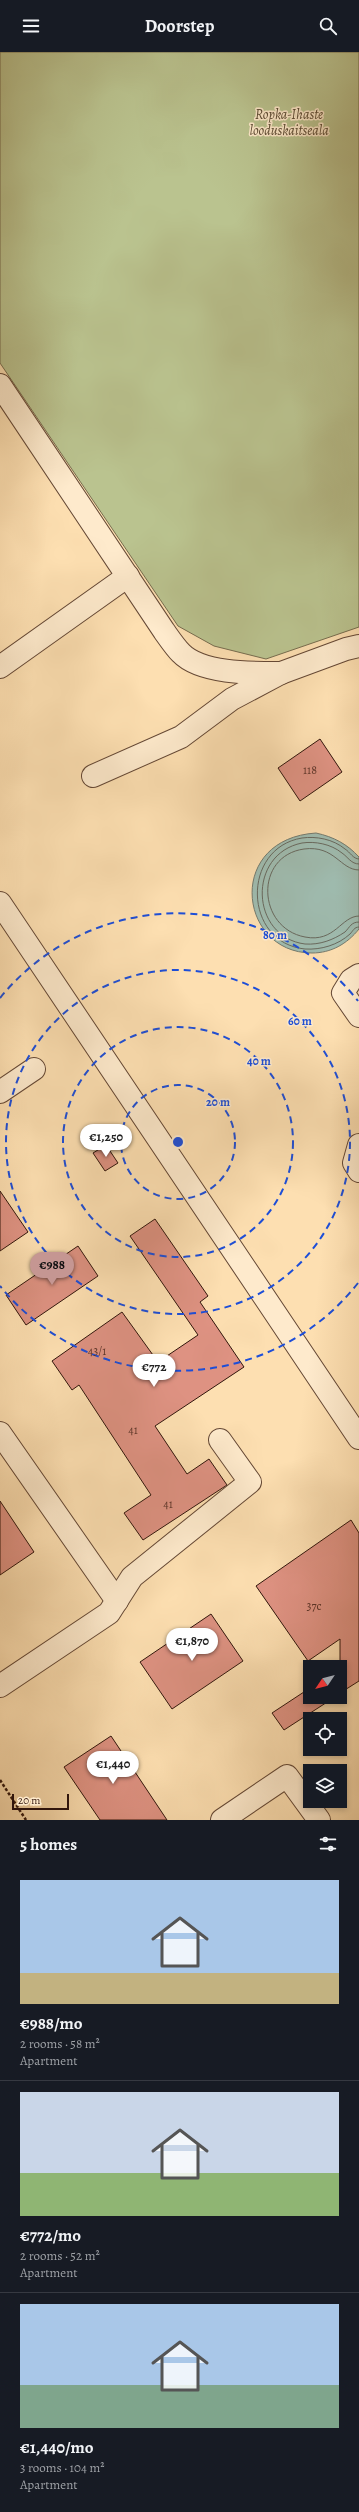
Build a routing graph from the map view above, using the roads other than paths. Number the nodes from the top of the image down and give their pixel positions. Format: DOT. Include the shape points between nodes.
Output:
graph roads {
  1 [pos="0,385"];
  2 [pos="128,576"];
  3 [pos="359,646"];
  4 [pos="0,667"];
  5 [pos="281,673"];
  6 [pos="93,776"];
  7 [pos="0,903"];
  8 [pos="359,975"];
  9 [pos="359,1016"];
  10 [pos="34,1069"];
  11 [pos="0,1092"];
  12 [pos="359,1145"];
  13 [pos="359,1171"];
  14 [pos="0,1433"];
  15 [pos="359,1438"];
  16 [pos="220,1440"];
  17 [pos="117,1601"];
  18 [pos="0,1686"];
  19 [pos="222,1820"];
  20 [pos="319,1820"];
  1 -- 2 [label="lane"];
  2 -- 4 [label="lane"];
  2 -- 5 [label="lane" via="164,631 187,658 215,668 241,672"];
  3 -- 5 [label="lane"];
  5 -- 6 [label="lane" via="232,699 181,737"];
  7 -- 15 [label="lane"];
  8 -- 9 [label="lane" via="351,980 343,993"];
  10 -- 11 [label="lane"];
  12 -- 13 [label="lane" via="354,1163"];
  14 -- 17 [label="lane"];
  16 -- 17 [label="lane" via="250,1482 132,1577"];
  17 -- 18 [label="lane" via="109,1613"];
  19 -- 20 [label="lane" via="287,1776"];
}
